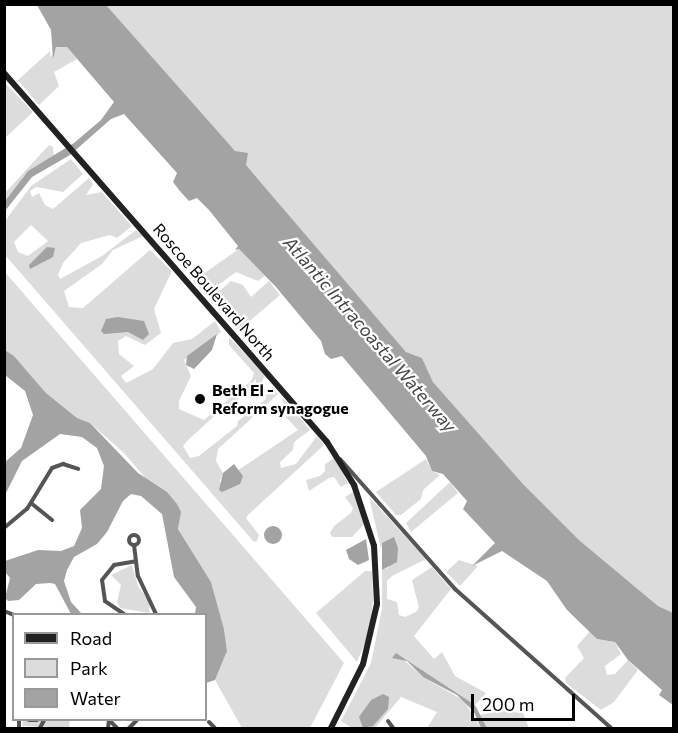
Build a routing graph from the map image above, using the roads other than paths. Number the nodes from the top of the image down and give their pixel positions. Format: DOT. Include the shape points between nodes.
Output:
graph roads {
  1 [pos="4,73"];
  2 [pos="336,455"];
  3 [pos="78,470"];
  4 [pos="354,485"];
  5 [pos="369,490"];
  6 [pos="31,503"];
  7 [pos="52,520"];
  8 [pos="4,528"];
  9 [pos="134,545"];
  10 [pos="136,561"];
  11 [pos="121,613"];
  12 [pos="155,613"];
  13 [pos="388,721"];
  14 [pos="209,722"];
  15 [pos="215,729"];
  16 [pos="331,729"];
  17 [pos="393,729"];
  18 [pos="611,729"];
  1 -- 2 [label="street, Roscoe Boulevard North"];
  2 -- 4 [label="street"];
  2 -- 5 [label="street, Roscoe Boulevard North"];
  3 -- 6 [label="street" via="63,464 52,468"];
  4 -- 5 [label="street"];
  4 -- 16 [label="street" via="374,546 376,604 363,664"];
  5 -- 18 [label="street, Roscoe Boulevard North" via="455,588"];
  6 -- 7 [label="street"];
  6 -- 8 [label="street"];
  9 -- 10 [label="street"];
  10 -- 11 [label="street" via="114,565 102,580 105,601"];
  10 -- 12 [label="street" via="138,576"];
  13 -- 17 [label="street"];
  14 -- 15 [label="street"];
}
